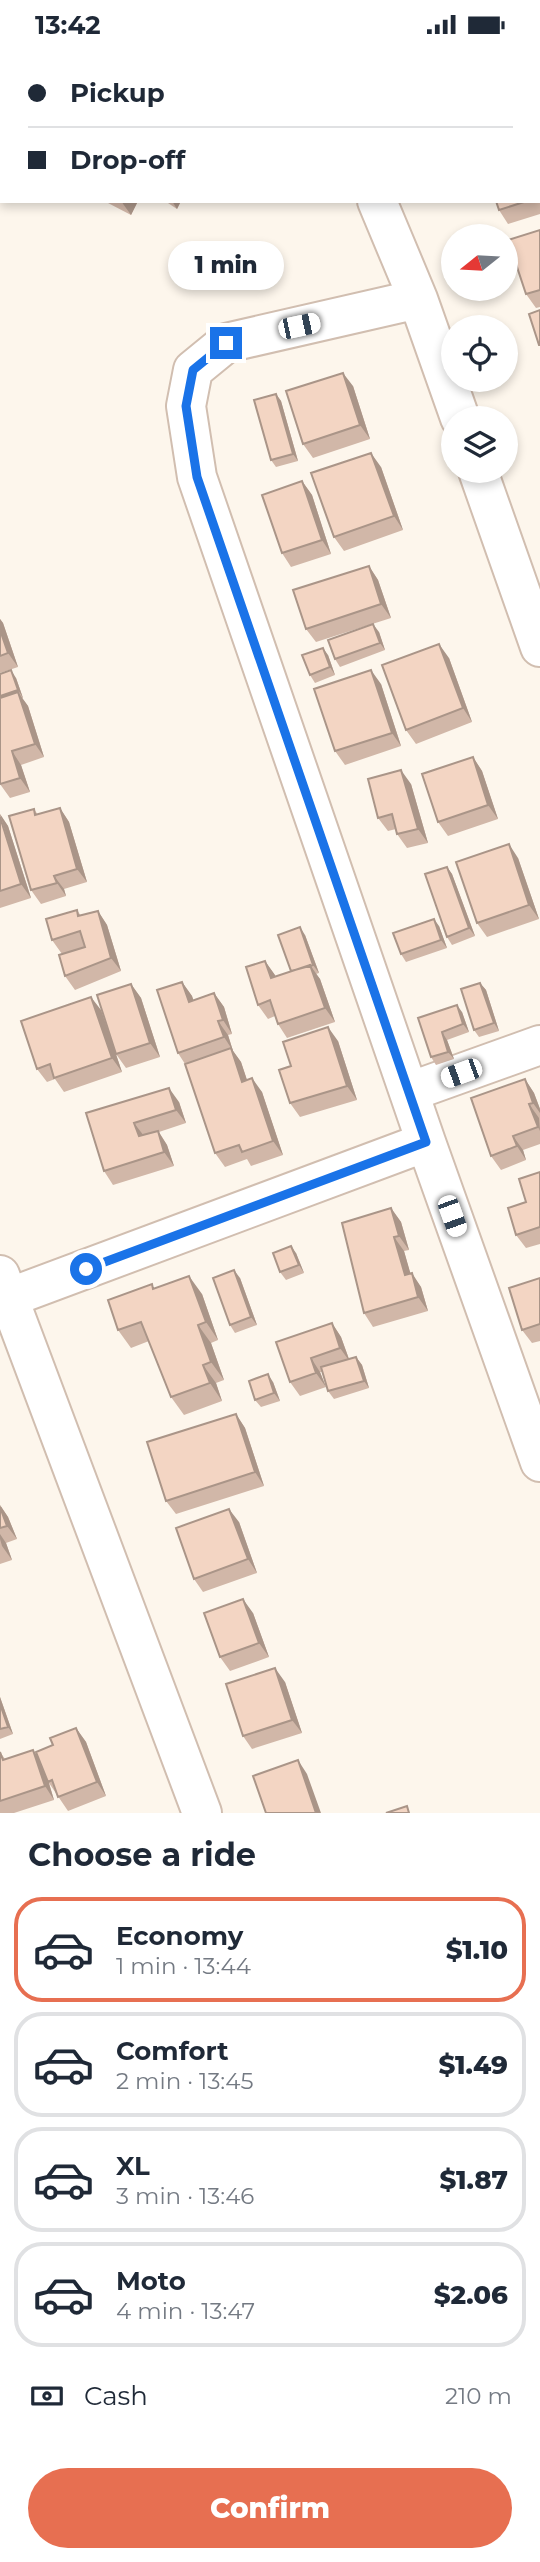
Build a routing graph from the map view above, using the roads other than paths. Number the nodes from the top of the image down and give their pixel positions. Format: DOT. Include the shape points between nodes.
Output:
graph roads {
  1 [pos="378,203"];
  2 [pos="418,299"];
  3 [pos="456,406"];
  4 [pos="482,483"];
  5 [pos="540,647"];
  6 [pos="540,1045"];
  7 [pos="409,1092"];
  8 [pos="426,1142"];
  9 [pos="3,1291"];
  10 [pos="540,1462"];
  11 [pos="202,1813"];
  1 -- 2 [label="street"];
  2 -- 3 [label="street"];
  2 -- 7 [label="street" via="226,343 193,370 186,406 197,477"];
  4 -- 5 [label="street"];
  6 -- 7 [label="street"];
  7 -- 8 [label="street"];
  8 -- 9 [label="street"];
  8 -- 10 [label="street"];
  9 -- 11 [label="street"];
}
